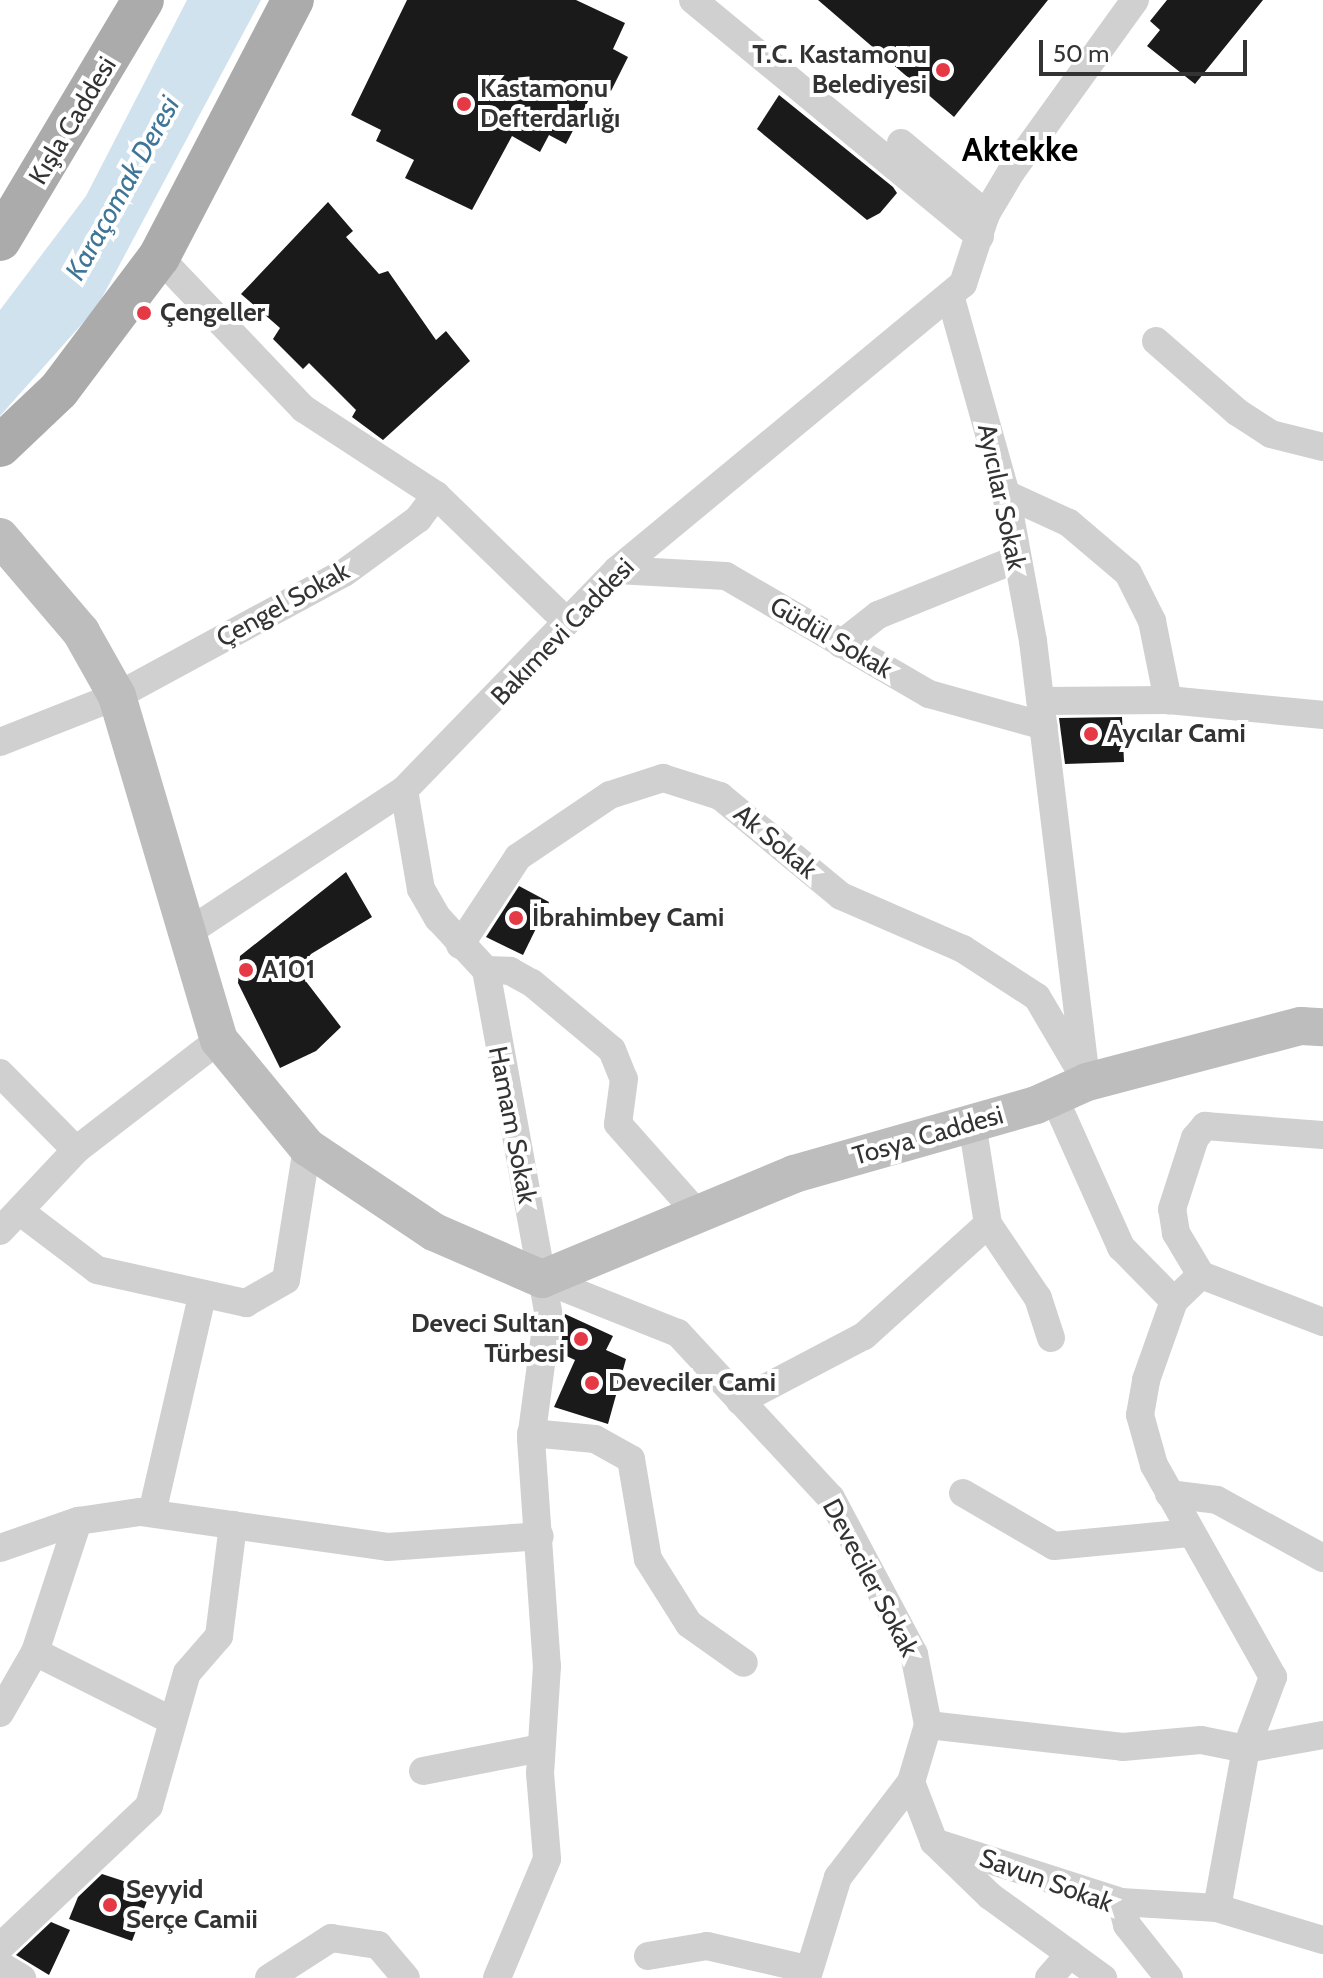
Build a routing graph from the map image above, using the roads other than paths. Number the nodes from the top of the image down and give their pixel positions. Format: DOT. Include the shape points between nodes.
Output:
graph roads {
  1 [pos="143,0"];
  2 [pos="293,0"];
  3 [pos="693,0"];
  4 [pos="720,0"];
  5 [pos="1135,0"];
  6 [pos="983,226"];
  7 [pos="0,240"];
  8 [pos="159,257"];
  9 [pos="950,295"];
  10 [pos="1156,341"];
  11 [pos="0,446"];
  12 [pos="1323,447"];
  13 [pos="1006,494"];
  14 [pos="436,495"];
  15 [pos="0,537"];
  16 [pos="1014,560"];
  17 [pos="617,570"];
  18 [pos="567,622"];
  19 [pos="841,644"];
  20 [pos="117,696"];
  21 [pos="1168,700"];
  22 [pos="1043,714"];
  23 [pos="1323,715"];
  24 [pos="0,742"];
  25 [pos="404,790"];
  26 [pos="187,933"];
  27 [pos="460,945"];
  28 [pos="486,970"];
  29 [pos="1316,1021"];
  30 [pos="219,1040"];
  31 [pos="0,1073"];
  32 [pos="1070,1089"];
  33 [pos="972,1123"];
  34 [pos="1323,1135"];
  35 [pos="307,1147"];
  36 [pos="76,1150"];
  37 [pos="697,1213"];
  38 [pos="988,1224"];
  39 [pos="7,1229"];
  40 [pos="1201,1275"];
  41 [pos="542,1279"];
  42 [pos="202,1297"];
  43 [pos="1174,1301"];
  44 [pos="1323,1322"];
  45 [pos="1051,1338"];
  46 [pos="740,1401"];
  47 [pos="531,1433"];
  48 [pos="963,1493"];
  49 [pos="1169,1494"];
  50 [pos="152,1513"];
  51 [pos="78,1521"];
  52 [pos="233,1525"];
  53 [pos="1189,1533"];
  54 [pos="540,1536"];
  55 [pos="0,1548"];
  56 [pos="1323,1558"];
  57 [pos="35,1652"];
  58 [pos="744,1663"];
  59 [pos="0,1713"];
  60 [pos="173,1721"];
  61 [pos="928,1725"];
  62 [pos="1323,1735"];
  63 [pos="541,1748"];
  64 [pos="1246,1749"];
  65 [pos="423,1771"];
  66 [pos="911,1782"];
  67 [pos="934,1842"];
  68 [pos="1121,1902"];
  69 [pos="1217,1908"];
  70 [pos="1323,1940"];
  71 [pos="0,1947"];
  72 [pos="1070,1954"];
  73 [pos="648,1956"];
  74 [pos="0,1965"];
  75 [pos="807,1973"];
  76 [pos="22,1978"];
  77 [pos="269,1978"];
  78 [pos="406,1978"];
  79 [pos="497,1978"];
  80 [pos="1049,1978"];
  81 [pos="1103,1978"];
  82 [pos="1169,1978"];
  1 -- 7 [label="main road, Kışla Caddesi"];
  2 -- 8 [label="main road"];
  3 -- 6 [label="street"];
  4 -- 6 [label="street"];
  5 -- 6 [label="street, Bakımevi Caddesi"];
  6 -- 9 [label="street, Bakımevi Caddesi" via="963,284"];
  8 -- 11 [label="main road" via="59,390"];
  8 -- 14 [label="street" via="304,409"];
  9 -- 13 [label="street, Ayıcılar Sokak"];
  9 -- 17 [label="street, Bakımevi Caddesi"];
  10 -- 12 [label="street" via="1248,419"];
  13 -- 16 [label="street, Ayıcılar Sokak"];
  13 -- 21 [label="street" via="1069,523 1128,573 1152,621"];
  14 -- 18 [label="street"];
  14 -- 20 [label="street, Çengel Sokak" via="418,519 344,573"];
  15 -- 20 [label="main road" via="81,632"];
  16 -- 19 [label="street" via="878,615"];
  16 -- 22 [label="street, Ayıcılar Sokak"];
  17 -- 18 [label="street, Bakımevi Caddesi"];
  17 -- 19 [label="street, Güdül Sokak" via="726,576"];
  18 -- 25 [label="street, Bakımevi Caddesi"];
  19 -- 22 [label="street, Güdül Sokak" via="929,694"];
  20 -- 24 [label="street, Çengel Sokak"];
  20 -- 26 [label="main road"];
  21 -- 22 [label="street"];
  21 -- 23 [label="street"];
  22 -- 32 [label="street, Ayıcılar Sokak"];
  25 -- 26 [label="street, Bakımevi Caddesi"];
  25 -- 27 [label="street" via="421,889"];
  26 -- 30 [label="main road"];
  27 -- 28 [label="street"];
  27 -- 32 [label="street, Ak Sokak" via="518,857 610,795 663,778 720,796 841,896 963,949 1037,997"];
  28 -- 37 [label="street" via="510,971 532,983 612,1050 624,1079 618,1124"];
  28 -- 41 [label="street, Hamam Sokak"];
  29 -- 32 [label="main road, Tosya Caddesi"];
  30 -- 35 [label="main road"];
  30 -- 36 [label="street"];
  31 -- 36 [label="street"];
  32 -- 33 [label="main road, Tosya Caddesi"];
  32 -- 43 [label="street" via="1089,1189 1121,1247"];
  33 -- 37 [label="main road, Tosya Caddesi" via="794,1174"];
  33 -- 38 [label="street"];
  34 -- 40 [label="street" via="1205,1126 1195,1138 1172,1209 1176,1233"];
  35 -- 41 [label="main road" via="434,1232"];
  35 -- 42 [label="street" via="286,1280 246,1303"];
  36 -- 39 [label="street"];
  37 -- 41 [label="main road, Tosya Caddesi"];
  38 -- 45 [label="street" via="1038,1298"];
  38 -- 46 [label="street" via="864,1336"];
  39 -- 42 [label="street" via="97,1270"];
  40 -- 43 [label="street"];
  40 -- 44 [label="street"];
  41 -- 46 [label="street, Deveciler Sokak" via="678,1333"];
  41 -- 47 [label="street, Hamam Sokak" via="548,1312"];
  42 -- 50 [label="street"];
  43 -- 49 [label="street" via="1140,1415"];
  46 -- 61 [label="street, Deveciler Sokak" via="831,1498 914,1654"];
  47 -- 54 [label="street, Hamam Sokak"];
  47 -- 58 [label="street" via="595,1439 631,1459 648,1559 689,1624"];
  48 -- 53 [label="street" via="1054,1546"];
  49 -- 53 [label="street"];
  49 -- 56 [label="street" via="1217,1500"];
  50 -- 51 [label="street"];
  50 -- 52 [label="street"];
  51 -- 55 [label="street"];
  51 -- 57 [label="street"];
  52 -- 54 [label="street" via="388,1547"];
  52 -- 60 [label="street" via="219,1636 187,1673"];
  53 -- 64 [label="street" via="1273,1677"];
  54 -- 63 [label="street, Hamam Sokak" via="547,1666"];
  57 -- 59 [label="street"];
  57 -- 60 [label="street"];
  60 -- 71 [label="street" via="149,1806"];
  61 -- 64 [label="street" via="1123,1747 1201,1740"];
  61 -- 66 [label="street, Deveciler Sokak"];
  62 -- 64 [label="street"];
  63 -- 65 [label="street"];
  63 -- 79 [label="street, Hamam Sokak" via="547,1859"];
  64 -- 69 [label="street"];
  66 -- 67 [label="street"];
  66 -- 75 [label="street" via="838,1877"];
  67 -- 68 [label="street, Savun Sokak"];
  67 -- 72 [label="street"];
  68 -- 69 [label="street"];
  68 -- 82 [label="street, Savun Sokak" via="1127,1925"];
  69 -- 70 [label="street"];
  72 -- 80 [label="street"];
  72 -- 81 [label="street"];
  73 -- 75 [label="street" via="707,1946"];
  74 -- 76 [label="street"];
  77 -- 78 [label="street" via="331,1938 378,1945"];
}
